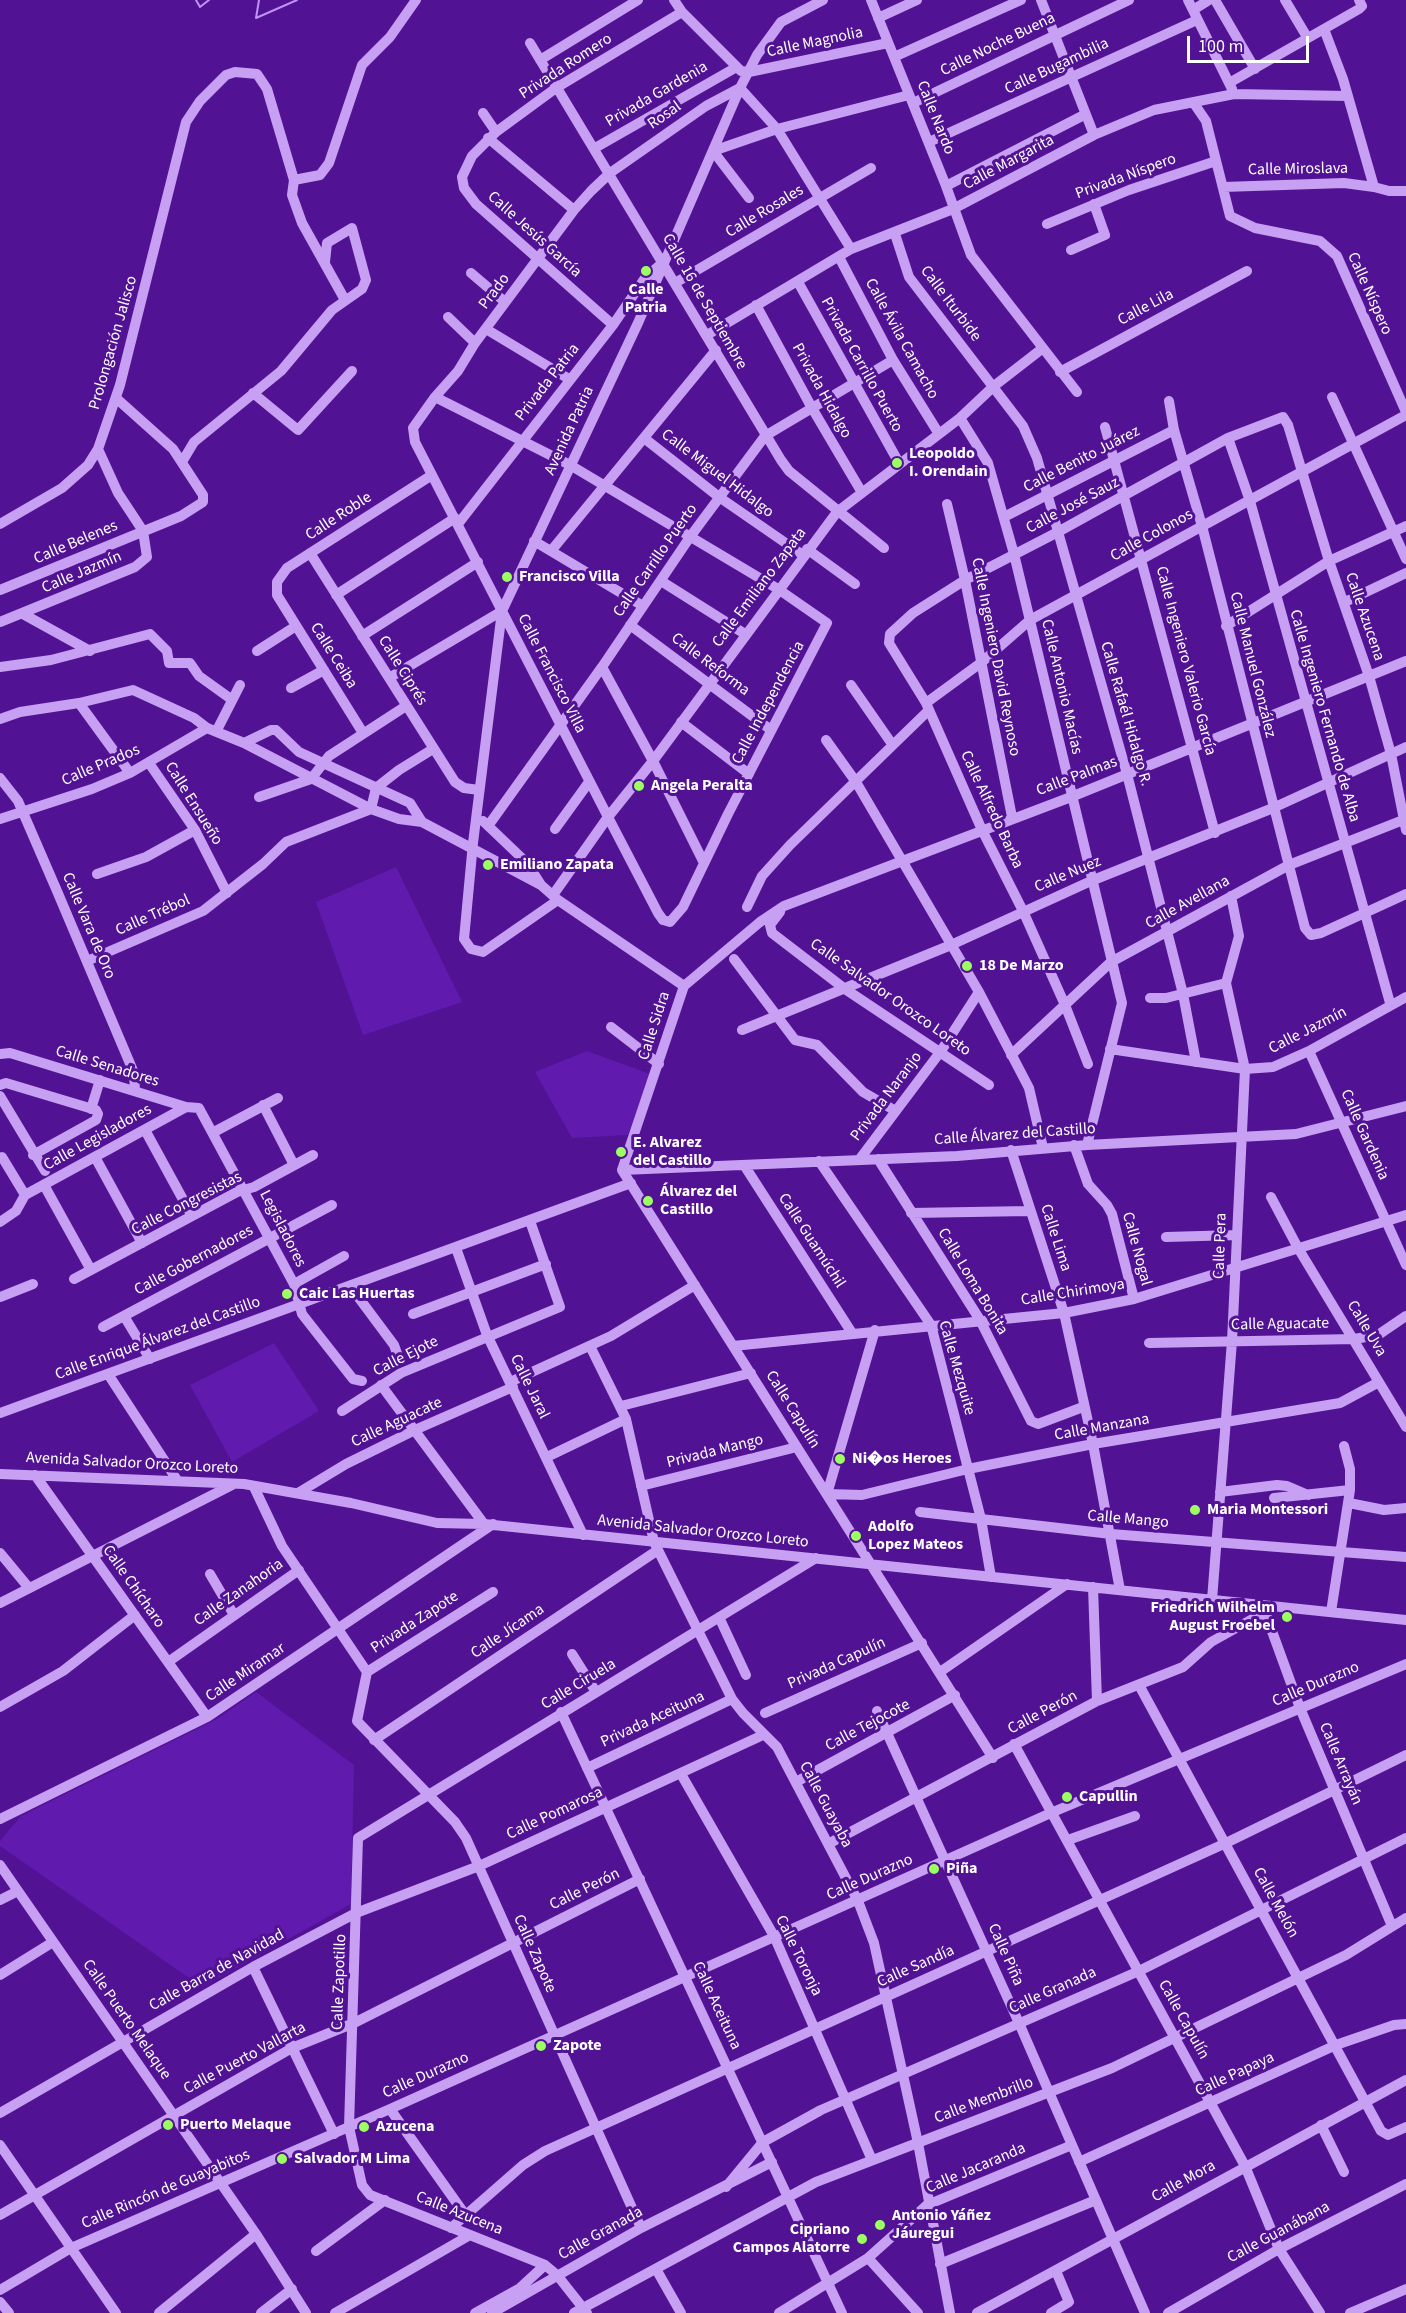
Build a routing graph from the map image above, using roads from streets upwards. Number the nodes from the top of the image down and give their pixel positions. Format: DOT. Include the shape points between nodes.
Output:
graph roads {
  1 [pos="416,0"];
  2 [pos="638,0"];
  3 [pos="674,0"];
  4 [pos="823,0"];
  5 [pos="871,0"];
  6 [pos="917,0"];
  7 [pos="1022,0"];
  8 [pos="1041,0"];
  9 [pos="1129,0"];
  10 [pos="1209,0"];
  11 [pos="1215,0"];
  12 [pos="1285,0"];
  13 [pos="1361,3"];
  14 [pos="1192,10"];
  15 [pos="682,12"];
  16 [pos="878,18"];
  17 [pos="1324,29"];
  18 [pos="1055,34"];
  19 [pos="1307,37"];
  20 [pos="888,43"];
  21 [pos="530,44"];
  22 [pos="894,57"];
  23 [pos="540,60"];
  24 [pos="735,68"];
  25 [pos="1255,69"];
  26 [pos="748,72"];
  27 [pos="1071,77"];
  28 [pos="1229,83"];
  29 [pos="556,88"];
  30 [pos="740,88"];
  31 [pos="1234,94"];
  32 [pos="1348,96"];
  33 [pos="911,99"];
  34 [pos="1193,102"];
  35 [pos="483,112"];
  36 [pos="1084,115"];
  37 [pos="777,129"];
  38 [pos="492,135"];
  39 [pos="1094,135"];
  40 [pos="928,142"];
  41 [pos="595,148"];
  42 [pos="713,151"];
  43 [pos="472,156"];
  44 [pos="1216,161"];
  45 [pos="871,168"];
  46 [pos="610,173"];
  47 [pos="294,180"];
  48 [pos="946,186"];
  49 [pos="1374,187"];
  50 [pos="1223,188"];
  51 [pos="1406,191"];
  52 [pos="819,197"];
  53 [pos="749,198"];
  54 [pos="1094,204"];
  55 [pos="953,209"];
  56 [pos="574,210"];
  57 [pos="1047,224"];
  58 [pos="895,234"];
  59 [pos="851,249"];
  60 [pos="1071,250"];
  61 [pos="839,257"];
  62 [pos="538,259"];
  63 [pos="325,262"];
  64 [pos="664,262"];
  65 [pos="1247,271"];
  66 [pos="471,273"];
  67 [pos="798,282"];
  68 [pos="675,283"];
  69 [pos="345,300"];
  70 [pos="505,302"];
  71 [pos="756,305"];
  72 [pos="448,317"];
  73 [pos="613,325"];
  74 [pos="486,329"];
  75 [pos="707,335"];
  76 [pos="475,343"];
  77 [pos="1043,348"];
  78 [pos="716,350"];
  79 [pos="892,360"];
  80 [pos="352,371"];
  81 [pos="1060,372"];
  82 [pos="569,379"];
  83 [pos="853,382"];
  84 [pos="994,386"];
  85 [pos="1077,392"];
  86 [pos="252,393"];
  87 [pos="1332,397"];
  88 [pos="116,398"];
  89 [pos="435,398"];
  90 [pos="1168,401"];
  91 [pos="812,408"];
  92 [pos="1406,413"];
  93 [pos="1283,417"];
  94 [pos="960,418"];
  95 [pos="1105,427"];
  96 [pos="1174,430"];
  97 [pos="412,434"];
  98 [pos="939,434"];
  99 [pos="765,436"];
  100 [pos="644,438"];
  101 [pos="1228,438"];
  102 [pos="522,440"];
  103 [pos="194,442"];
  104 [pos="1352,444"];
  105 [pos="173,449"];
  106 [pos="98,450"];
  107 [pos="1114,460"];
  108 [pos="182,462"];
  109 [pos="899,463"];
  110 [pos="1184,463"];
  111 [pos="570,465"];
  112 [pos="1302,471"];
  113 [pos="432,475"];
  114 [pos="604,487"];
  115 [pos="861,491"];
  116 [pos="1047,495"];
  117 [pos="1125,495"];
  118 [pos="719,497"];
  119 [pos="1250,501"];
  120 [pos="947,504"];
  121 [pos="837,512"];
  122 [pos="1004,517"];
  123 [pos="456,521"];
  124 [pos="0,524"];
  125 [pos="1202,526"];
  126 [pos="1406,526"];
  127 [pos="143,531"];
  128 [pos="1393,532"];
  129 [pos="1056,533"];
  130 [pos="690,537"];
  131 [pos="534,541"];
  132 [pos="884,548"];
  133 [pos="551,551"];
  134 [pos="805,552"];
  135 [pos="310,553"];
  136 [pos="1014,554"];
  137 [pos="1142,559"];
  138 [pos="1406,560"];
  139 [pos="1329,561"];
  140 [pos="478,562"];
  141 [pos="1406,573"];
  142 [pos="965,580"];
  143 [pos="661,581"];
  144 [pos="855,584"];
  145 [pos="778,589"];
  146 [pos="0,590"];
  147 [pos="277,595"];
  148 [pos="336,595"];
  149 [pos="1075,596"];
  150 [pos="1274,596"];
  151 [pos="1345,602"];
  152 [pos="643,606"];
  153 [pos="502,611"];
  154 [pos="23,614"];
  155 [pos="1030,620"];
  156 [pos="0,622"];
  157 [pos="630,625"];
  158 [pos="296,626"];
  159 [pos="1226,626"];
  160 [pos="745,634"];
  161 [pos="362,636"];
  162 [pos="887,639"];
  163 [pos="90,651"];
  164 [pos="256,651"];
  165 [pos="1406,661"];
  166 [pos="982,662"];
  167 [pos="0,667"];
  168 [pos="602,667"];
  169 [pos="324,670"];
  170 [pos="1369,676"];
  171 [pos="389,678"];
  172 [pos="709,683"];
  173 [pos="240,685"];
  174 [pos="851,685"];
  175 [pos="291,688"];
  176 [pos="231,699"];
  177 [pos="1305,702"];
  178 [pos="79,703"];
  179 [pos="406,706"];
  180 [pos="927,706"];
  181 [pos="0,719"];
  182 [pos="681,722"];
  183 [pos="1251,722"];
  184 [pos="560,724"];
  185 [pos="212,729"];
  186 [pos="771,730"];
  187 [pos="363,733"];
  188 [pos="826,740"];
  189 [pos="244,743"];
  190 [pos="892,744"];
  191 [pos="1193,747"];
  192 [pos="1406,747"];
  193 [pos="433,750"];
  194 [pos="299,752"];
  195 [pos="1391,754"];
  196 [pos="269,756"];
  197 [pos="653,761"];
  198 [pos="149,763"];
  199 [pos="323,763"];
  200 [pos="130,773"];
  201 [pos="749,774"];
  202 [pos="1127,774"];
  203 [pos="0,778"];
  204 [pos="311,779"];
  205 [pos="589,782"];
  206 [pos="856,782"];
  207 [pos="1329,784"];
  208 [pos="376,788"];
  209 [pos="333,790"];
  210 [pos="479,790"];
  211 [pos="259,797"];
  212 [pos="1071,797"];
  213 [pos="1273,808"];
  214 [pos="371,809"];
  215 [pos="21,810"];
  216 [pos="476,814"];
  217 [pos="608,817"];
  218 [pos="1012,818"];
  219 [pos="0,819"];
  220 [pos="422,822"];
  221 [pos="1405,823"];
  222 [pos="488,826"];
  223 [pos="555,829"];
  224 [pos="195,830"];
  225 [pos="982,830"];
  226 [pos="1215,833"];
  227 [pos="1344,842"];
  228 [pos="472,850"];
  229 [pos="1149,858"];
  230 [pos="704,863"];
  231 [pos="902,863"];
  232 [pos="1288,866"];
  233 [pos="97,874"];
  234 [pos="1091,881"];
  235 [pos="541,885"];
  236 [pos="227,893"];
  237 [pos="1406,894"];
  238 [pos="1231,896"];
  239 [pos="555,898"];
  240 [pos="784,906"];
  241 [pos="747,907"];
  242 [pos="1023,911"];
  243 [pos="1363,915"];
  244 [pos="670,922"];
  245 [pos="760,922"];
  246 [pos="1166,933"];
  247 [pos="951,945"];
  248 [pos="487,949"];
  249 [pos="734,959"];
  250 [pos="87,961"];
  251 [pos="1111,962"];
  252 [pos="1226,984"];
  253 [pos="684,986"];
  254 [pos="845,989"];
  255 [pos="979,993"];
  256 [pos="1183,994"];
  257 [pos="1406,997"];
  258 [pos="1150,998"];
  259 [pos="1390,1003"];
  260 [pos="1065,1005"];
  261 [pos="777,1015"];
  262 [pos="611,1027"];
  263 [pos="742,1030"];
  264 [pos="1110,1049"];
  265 [pos="941,1051"];
  266 [pos="1309,1051"];
  267 [pos="0,1054"];
  268 [pos="1011,1054"];
  269 [pos="1197,1062"];
  270 [pos="659,1064"];
  271 [pos="1088,1064"];
  272 [pos="1245,1069"];
  273 [pos="100,1080"];
  274 [pos="0,1085"];
  275 [pos="989,1085"];
  276 [pos="135,1091"];
  277 [pos="0,1096"];
  278 [pos="278,1098"];
  279 [pos="263,1105"];
  280 [pos="1406,1106"];
  281 [pos="186,1107"];
  282 [pos="91,1109"];
  283 [pos="894,1110"];
  284 [pos="203,1111"];
  285 [pos="1343,1122"];
  286 [pos="145,1130"];
  287 [pos="214,1132"];
  288 [pos="1241,1135"];
  289 [pos="1087,1144"];
  290 [pos="1074,1145"];
  291 [pos="1043,1148"];
  292 [pos="1011,1150"];
  293 [pos="33,1155"];
  294 [pos="313,1155"];
  295 [pos="2,1157"];
  296 [pos="94,1157"];
  297 [pos="878,1159"];
  298 [pos="859,1160"];
  299 [pos="819,1161"];
  300 [pos="744,1165"];
  301 [pos="294,1166"];
  302 [pos="45,1170"];
  303 [pos="622,1170"];
  304 [pos="631,1183"];
  305 [pos="44,1185"];
  306 [pos="245,1190"];
  307 [pos="25,1195"];
  308 [pos="1271,1197"];
  309 [pos="332,1205"];
  310 [pos="1030,1211"];
  311 [pos="911,1213"];
  312 [pos="1406,1215"];
  313 [pos="192,1216"];
  314 [pos="530,1221"];
  315 [pos="0,1222"];
  316 [pos="1385,1222"];
  317 [pos="1236,1235"];
  318 [pos="1166,1237"];
  319 [pos="270,1238"];
  320 [pos="142,1243"];
  321 [pos="456,1248"];
  322 [pos="1298,1248"];
  323 [pos="344,1256"];
  324 [pos="546,1264"];
  325 [pos="1406,1264"];
  326 [pos="1235,1268"];
  327 [pos="91,1270"];
  328 [pos="74,1279"];
  329 [pos="33,1284"];
  330 [pos="294,1284"];
  331 [pos="695,1285"];
  332 [pos="350,1286"];
  333 [pos="472,1292"];
  334 [pos="0,1297"];
  335 [pos="1134,1299"];
  336 [pos="300,1304"];
  337 [pos="1064,1312"];
  338 [pos="413,1314"];
  339 [pos="124,1316"];
  340 [pos="1406,1316"];
  341 [pos="980,1320"];
  342 [pos="931,1325"];
  343 [pos="103,1327"];
  344 [pos="875,1330"];
  345 [pos="852,1332"];
  346 [pos="488,1335"];
  347 [pos="1354,1339"];
  348 [pos="1232,1341"];
  349 [pos="1149,1343"];
  350 [pos="590,1346"];
  351 [pos="733,1346"];
  352 [pos="150,1359"];
  353 [pos="399,1359"];
  354 [pos="751,1373"];
  355 [pos="108,1374"];
  356 [pos="362,1381"];
  357 [pos="1379,1382"];
  358 [pos="511,1384"];
  359 [pos="381,1385"];
  360 [pos="621,1406"];
  361 [pos="1083,1407"];
  362 [pos="342,1411"];
  363 [pos="0,1413"];
  364 [pos="626,1419"];
  365 [pos="1226,1421"];
  366 [pos="1406,1427"];
  367 [pos="417,1429"];
  368 [pos="1093,1444"];
  369 [pos="1344,1446"];
  370 [pos="797,1447"];
  371 [pos="547,1457"];
  372 [pos="968,1469"];
  373 [pos="0,1474"];
  374 [pos="35,1475"];
  375 [pos="177,1479"];
  376 [pos="235,1484"];
  377 [pos="641,1485"];
  378 [pos="254,1487"];
  379 [pos="1350,1490"];
  380 [pos="1220,1492"];
  381 [pos="298,1493"];
  382 [pos="827,1494"];
  383 [pos="1308,1495"];
  384 [pos="1274,1498"];
  385 [pos="1348,1503"];
  386 [pos="1406,1508"];
  387 [pos="920,1512"];
  388 [pos="981,1519"];
  389 [pos="489,1524"];
  390 [pos="1111,1534"];
  391 [pos="583,1535"];
  392 [pos="1216,1543"];
  393 [pos="656,1546"];
  394 [pos="1340,1552"];
  395 [pos="0,1553"];
  396 [pos="92,1555"];
  397 [pos="1406,1557"];
  398 [pos="816,1558"];
  399 [pos="871,1563"];
  400 [pos="299,1570"];
  401 [pos="210,1574"];
  402 [pos="991,1577"];
  403 [pos="1067,1584"];
  404 [pos="1093,1587"];
  405 [pos="28,1588"];
  406 [pos="1120,1590"];
  407 [pos="493,1592"];
  408 [pos="1212,1600"];
  409 [pos="0,1603"];
  410 [pos="1266,1609"];
  411 [pos="1331,1612"];
  412 [pos="135,1615"];
  413 [pos="234,1615"];
  414 [pos="719,1617"];
  415 [pos="1406,1620"];
  416 [pos="338,1629"];
  417 [pos="698,1630"];
  418 [pos="922,1643"];
  419 [pos="572,1654"];
  420 [pos="168,1662"];
  421 [pos="1406,1664"];
  422 [pos="367,1672"];
  423 [pos="940,1672"];
  424 [pos="746,1675"];
  425 [pos="1139,1684"];
  426 [pos="596,1692"];
  427 [pos="955,1695"];
  428 [pos="732,1699"];
  429 [pos="1097,1701"];
  430 [pos="0,1707"];
  431 [pos="1300,1708"];
  432 [pos="877,1711"];
  433 [pos="561,1712"];
  434 [pos="765,1713"];
  435 [pos="207,1717"];
  436 [pos="357,1721"];
  437 [pos="887,1734"];
  438 [pos="763,1735"];
  439 [pos="374,1740"];
  440 [pos="1014,1744"];
  441 [pos="1406,1755"];
  442 [pos="993,1758"];
  443 [pos="1180,1759"];
  444 [pos="587,1767"];
  445 [pos="681,1774"];
  446 [pos="795,1782"];
  447 [pos="1334,1788"];
  448 [pos="428,1795"];
  449 [pos="918,1798"];
  450 [pos="605,1807"];
  451 [pos="1053,1812"];
  452 [pos="1135,1816"];
  453 [pos="0,1819"];
  454 [pos="358,1838"];
  455 [pos="1406,1838"];
  456 [pos="1068,1840"];
  457 [pos="1226,1843"];
  458 [pos="828,1844"];
  459 [pos="1365,1859"];
  460 [pos="946,1861"];
  461 [pos="0,1865"];
  462 [pos="479,1866"];
  463 [pos="640,1879"];
  464 [pos="18,1891"];
  465 [pos="0,1900"];
  466 [pos="858,1900"];
  467 [pos="1100,1901"];
  468 [pos="1263,1910"];
  469 [pos="357,1913"];
  470 [pos="1406,1918"];
  471 [pos="1392,1926"];
  472 [pos="774,1936"];
  473 [pos="53,1942"];
  474 [pos="512,1943"];
  475 [pos="987,1952"];
  476 [pos="253,1967"];
  477 [pos="1138,1971"];
  478 [pos="0,1975"];
  479 [pos="684,1976"];
  480 [pos="1300,1978"];
  481 [pos="887,1997"];
  482 [pos="354,2023"];
  483 [pos="1019,2023"];
  484 [pos="1406,2024"];
  485 [pos="816,2028"];
  486 [pos="555,2036"];
  487 [pos="1176,2037"];
  488 [pos="123,2041"];
  489 [pos="1336,2044"];
  490 [pos="292,2048"];
  491 [pos="729,2068"];
  492 [pos="903,2074"];
  493 [pos="1406,2080"];
  494 [pos="1049,2092"];
  495 [pos="846,2099"];
  496 [pos="1366,2100"];
  497 [pos="1211,2102"];
  498 [pos="390,2109"];
  499 [pos="0,2113"];
  500 [pos="173,2115"];
  501 [pos="1321,2125"];
  502 [pos="349,2127"];
  503 [pos="1406,2127"];
  504 [pos="596,2128"];
  505 [pos="333,2134"];
  506 [pos="763,2142"];
  507 [pos="918,2143"];
  508 [pos="0,2145"];
  509 [pos="1072,2145"];
  510 [pos="872,2160"];
  511 [pos="772,2162"];
  512 [pos="1080,2163"];
  513 [pos="1245,2166"];
  514 [pos="1344,2172"];
  515 [pos="220,2184"];
  516 [pos="1406,2184"];
  517 [pos="726,2187"];
  518 [pos="35,2195"];
  519 [pos="788,2197"];
  520 [pos="385,2200"];
  521 [pos="1096,2200"];
  522 [pos="927,2205"];
  523 [pos="0,2215"];
  524 [pos="466,2216"];
  525 [pos="451,2228"];
  526 [pos="641,2228"];
  527 [pos="256,2234"];
  528 [pos="470,2235"];
  529 [pos="1113,2239"];
  530 [pos="71,2248"];
  531 [pos="1279,2249"];
  532 [pos="316,2251"];
  533 [pos="868,2258"];
  534 [pos="940,2264"];
  535 [pos="545,2265"];
  536 [pos="656,2269"];
  537 [pos="1056,2271"];
  538 [pos="557,2275"];
  539 [pos="829,2282"];
  540 [pos="292,2289"];
  541 [pos="1406,2289"];
  542 [pos="0,2290"];
  543 [pos="0,2302"];
  544 [pos="996,2309"];
  545 [pos="581,2311"];
  546 [pos="9,2313"];
  547 [pos="116,2313"];
  548 [pos="159,2313"];
  549 [pos="261,2313"];
  550 [pos="306,2313"];
  551 [pos="335,2313"];
  552 [pos="475,2313"];
  553 [pos="492,2313"];
  554 [pos="681,2313"];
  555 [pos="780,2313"];
  556 [pos="842,2313"];
  557 [pos="918,2313"];
  558 [pos="950,2313"];
  559 [pos="978,2313"];
  560 [pos="1051,2313"];
  561 [pos="1145,2313"];
  562 [pos="1168,2313"];
  563 [pos="1320,2313"];
  564 [pos="1350,2313"];
  1 -- 47 [label="street" via="390,37 362,65 325,171"];
  2 -- 23 [label="street"];
  3 -- 15 [label="street"];
  4 -- 26 [label="street, Avenida Patria" via="781,22"];
  5 -- 16 [label="street, Calle Nardo"];
  6 -- 16 [label="street"];
  7 -- 22 [label="street"];
  8 -- 18 [label="street"];
  9 -- 18 [label="street, Calle Noche Buena"];
  10 -- 14 [label="street, Calle Bugambilia"];
  11 -- 25 [label="street"];
  12 -- 19 [label="street"];
  13 -- 17 [label="street"];
  14 -- 27 [label="street, Calle Bugambilia"];
  14 -- 28 [label="street"];
  15 -- 24 [label="street"];
  15 -- 29 [label="street, Privada Romero"];
  16 -- 20 [label="street, Calle Nardo"];
  17 -- 19 [label="street"];
  17 -- 32 [label="street"];
  18 -- 27 [label="street"];
  18 -- 33 [label="street, Calle Noche Buena"];
  19 -- 25 [label="street"];
  20 -- 22 [label="street, Calle Nardo"];
  20 -- 26 [label="street, Calle Magnolia"];
  21 -- 23 [label="street, Calle 16 de Septiembre"];
  22 -- 33 [label="street, Calle Nardo"];
  23 -- 29 [label="street, Calle 16 de Septiembre"];
  24 -- 26 [label="street"];
  24 -- 41 [label="street, Privada Gardenia"];
  25 -- 28 [label="street"];
  26 -- 30 [label="street, Avenida Patria"];
  27 -- 36 [label="street"];
  27 -- 40 [label="street, Calle Bugambilia"];
  28 -- 31 [label="street"];
  29 -- 38 [label="street, Privada Romero"];
  29 -- 41 [label="street, Calle 16 de Septiembre"];
  30 -- 37 [label="street"];
  30 -- 42 [label="street, Avenida Patria"];
  30 -- 46 [label="street, Rosal" via="706,106"];
  31 -- 32 [label="street, Calle Margarita"];
  31 -- 34 [label="street, Calle Margarita"];
  32 -- 49 [label="street"];
  33 -- 37 [label="street, Calle Noche Buena"];
  33 -- 40 [label="street, Calle Nardo"];
  34 -- 39 [label="street, Calle Margarita" via="1154,110"];
  34 -- 44 [label="street" via="1206,121"];
  35 -- 38 [label="street"];
  36 -- 39 [label="street"];
  36 -- 48 [label="street"];
  37 -- 42 [label="street, Calle Noche Buena"];
  37 -- 52 [label="street"];
  38 -- 43 [label="street, Privada Romero"];
  38 -- 56 [label="street"];
  39 -- 55 [label="street, Calle Margarita"];
  40 -- 48 [label="street, Calle Nardo"];
  41 -- 46 [label="street, Calle 16 de Septiembre"];
  42 -- 53 [label="street"];
  42 -- 64 [label="street, Avenida Patria"];
  43 -- 62 [label="street, Calle Jesús García" via="462,177 469,196"];
  44 -- 50 [label="street"];
  44 -- 54 [label="street, Privada Níspero"];
  45 -- 52 [label="street, Calle Rosales"];
  46 -- 56 [label="street, Prado"];
  46 -- 64 [label="street, Calle 16 de Septiembre"];
  47 -- 63 [label="street" via="292,195 302,223"];
  47 -- 88 [label="street, Prolongación Jalisco" via="267,88 257,74 235,72 218,83 186,122"];
  48 -- 55 [label="street, Calle Nardo"];
  49 -- 50 [label="street, Calle Miroslava" via="1344,183"];
  49 -- 51 [label="street, Calle Miroslava"];
  50 -- 92 [label="street, Calle Níspero" via="1226,209 1233,219 1255,228 1320,241 1337,256"];
  52 -- 59 [label="street"];
  52 -- 68 [label="street, Calle Rosales"];
  54 -- 57 [label="street, Privada Níspero"];
  54 -- 60 [label="street" via="1105,235"];
  55 -- 58 [label="street, Calle Margarita"];
  55 -- 77 [label="street, Calle Nardo" via="971,255"];
  56 -- 62 [label="street, Prado"];
  58 -- 59 [label="street, Calle Margarita"];
  58 -- 84 [label="street, Calle Iturbide" via="909,277"];
  59 -- 61 [label="street, Calle Margarita"];
  61 -- 67 [label="street, Calle Margarita"];
  61 -- 79 [label="street, Calle Ávila Camacho"];
  62 -- 70 [label="street, Prado"];
  62 -- 73 [label="street, Calle Jesús García"];
  63 -- 69 [label="street"];
  63 -- 69 [label="street" via="327,243 352,228 366,280 363,289"];
  64 -- 68 [label="street, Calle 16 de Septiembre"];
  64 -- 73 [label="street, Privada Patria" via="645,278"];
  64 -- 111 [label="street, Avenida Patria"];
  65 -- 81 [label="street, Calle Lila"];
  66 -- 70 [label="street"];
  67 -- 71 [label="street, Calle Margarita"];
  67 -- 83 [label="street, Privada Carrillo Puerto"];
  68 -- 75 [label="street, Calle 16 de Septiembre"];
  69 -- 86 [label="street" via="324,318 281,371"];
  70 -- 74 [label="street, Prado"];
  71 -- 75 [label="street, Calle Margarita"];
  71 -- 91 [label="street, Privada Hidalgo"];
  72 -- 76 [label="street"];
  73 -- 82 [label="street, Privada Patria"];
  74 -- 76 [label="street, Prado"];
  74 -- 82 [label="street"];
  75 -- 78 [label="street, Calle 16 de Septiembre"];
  76 -- 89 [label="street, Prado"];
  77 -- 81 [label="street, Calle Nardo"];
  77 -- 84 [label="street, Calle Emiliano Zapata"];
  78 -- 99 [label="street, Calle 16 de Septiembre"];
  78 -- 100 [label="street"];
  79 -- 83 [label="street, Calle Carrillo Puerto"];
  79 -- 98 [label="street, Calle Ávila Camacho"];
  80 -- 86 [label="street" via="298,430"];
  81 -- 85 [label="street, Calle Nardo"];
  82 -- 102 [label="street, Privada Patria"];
  83 -- 91 [label="street, Calle Carrillo Puerto"];
  83 -- 109 [label="street, Privada Carrillo Puerto"];
  84 -- 94 [label="street, Calle Emiliano Zapata"];
  84 -- 116 [label="street, Calle Rafaél Hidalgo R." via="1031,443"];
  86 -- 103 [label="street"];
  87 -- 104 [label="street"];
  88 -- 105 [label="street"];
  88 -- 106 [label="street, Prolongación Jalisco"];
  89 -- 97 [label="street, Prado"];
  89 -- 102 [label="street"];
  90 -- 96 [label="street, Calle Manuel González"];
  91 -- 99 [label="street, Calle Carrillo Puerto"];
  91 -- 115 [label="street, Privada Hidalgo"];
  92 -- 104 [label="street, Calle Colonos"];
  93 -- 101 [label="street, Calle José Sauz"];
  93 -- 112 [label="street, Calle Azucena"];
  94 -- 98 [label="street, Calle Emiliano Zapata"];
  94 -- 122 [label="street, Calle Antonio Macías" via="988,463"];
  95 -- 107 [label="street, Calle Ingeniero Valerio García"];
  96 -- 107 [label="street, Calle Benito Juárez"];
  96 -- 110 [label="street, Calle Manuel González"];
  97 -- 113 [label="street, Calle Francisco Villa"];
  98 -- 109 [label="street, Calle Emiliano Zapata"];
  99 -- 118 [label="street, Calle Carrillo Puerto"];
  99 -- 121 [label="street, Calle 16 de Septiembre" via="789,471"];
  100 -- 114 [label="street"];
  100 -- 118 [label="street, Calle Miguel Hidalgo"];
  101 -- 110 [label="street, Calle José Sauz"];
  101 -- 119 [label="street, Calle Ingeniero Fernando de Alba"];
  102 -- 111 [label="street"];
  102 -- 123 [label="street, Privada Patria"];
  103 -- 105 [label="street"];
  103 -- 108 [label="street"];
  104 -- 112 [label="street, Calle Colonos"];
  104 -- 128 [label="street"];
  105 -- 108 [label="street"];
  106 -- 124 [label="street, Prolongación Jalisco" via="88,465 62,488"];
  106 -- 127 [label="street, Calle Belenes" via="118,493"];
  107 -- 116 [label="street, Calle Benito Juárez"];
  107 -- 117 [label="street, Calle Ingeniero Valerio García"];
  108 -- 127 [label="street" via="204,500 181,516"];
  109 -- 115 [label="street, Calle Emiliano Zapata"];
  110 -- 117 [label="street, Calle José Sauz"];
  110 -- 125 [label="street, Calle Manuel González"];
  111 -- 114 [label="street"];
  111 -- 131 [label="street, Avenida Patria"];
  112 -- 119 [label="street, Calle Colonos"];
  112 -- 139 [label="street, Calle Azucena"];
  113 -- 123 [label="street, Calle Francisco Villa"];
  113 -- 135 [label="street, Calle Roble"];
  114 -- 130 [label="street"];
  114 -- 133 [label="street"];
  115 -- 121 [label="street, Calle Emiliano Zapata"];
  116 -- 122 [label="street, Calle Benito Juárez"];
  116 -- 129 [label="street, Calle Rafaél Hidalgo R."];
  117 -- 129 [label="street, Calle José Sauz"];
  117 -- 137 [label="street, Calle Ingeniero Valerio García"];
  118 -- 130 [label="street, Calle Carrillo Puerto"];
  118 -- 134 [label="street, Calle Miguel Hidalgo"];
  119 -- 125 [label="street, Calle Colonos"];
  119 -- 150 [label="street, Calle Ingeniero Fernando de Alba"];
  120 -- 142 [label="street, Calle Ingeniero David Reynoso"];
  121 -- 132 [label="street, Calle 16 de Septiembre"];
  121 -- 134 [label="street, Calle Emiliano Zapata"];
  122 -- 136 [label="street, Calle Antonio Macías"];
  123 -- 140 [label="street, Calle Francisco Villa"];
  123 -- 148 [label="street, Privada Patria"];
  125 -- 137 [label="street, Calle Colonos"];
  125 -- 159 [label="street, Calle Manuel González"];
  126 -- 128 [label="street"];
  127 -- 146 [label="street, Calle Belenes"];
  127 -- 154 [label="street, Calle Jazmín" via="148,552 144,562"];
  128 -- 138 [label="street"];
  128 -- 139 [label="street"];
  129 -- 136 [label="street, Calle José Sauz"];
  129 -- 149 [label="street, Calle Rafaél Hidalgo R."];
  130 -- 143 [label="street, Calle Carrillo Puerto"];
  130 -- 145 [label="street"];
  131 -- 133 [label="street"];
  131 -- 153 [label="street, Avenida Patria"];
  133 -- 152 [label="street"];
  134 -- 144 [label="street, Calle Miguel Hidalgo"];
  134 -- 145 [label="street, Calle Emiliano Zapata"];
  135 -- 147 [label="street, Calle Roble" via="281,575"];
  135 -- 148 [label="street, Calle Ciprés"];
  136 -- 142 [label="street, Calle José Sauz"];
  136 -- 155 [label="street, Calle Antonio Macías"];
  137 -- 149 [label="street, Calle Colonos"];
  137 -- 191 [label="street, Calle Ingeniero Valerio García"];
  139 -- 150 [label="street"];
  139 -- 151 [label="street, Calle Azucena"];
  140 -- 153 [label="street, Calle Francisco Villa"];
  140 -- 161 [label="street"];
  141 -- 151 [label="street"];
  142 -- 162 [label="street, Calle José Sauz" via="913,613"];
  142 -- 166 [label="street, Calle Ingeniero David Reynoso"];
  143 -- 152 [label="street, Calle Carrillo Puerto"];
  143 -- 160 [label="street"];
  145 -- 160 [label="street, Calle Emiliano Zapata"];
  145 -- 186 [label="street, Calle Independencia" via="827,623"];
  147 -- 158 [label="street, Calle Ceiba"];
  148 -- 161 [label="street, Calle Ciprés"];
  149 -- 155 [label="street, Calle Colonos"];
  149 -- 202 [label="street, Calle Rafaél Hidalgo R."];
  150 -- 159 [label="street"];
  150 -- 177 [label="street, Calle Ingeniero Fernando de Alba"];
  151 -- 170 [label="street, Calle Azucena"];
  152 -- 157 [label="street, Calle Carrillo Puerto"];
  153 -- 171 [label="street"];
  153 -- 184 [label="street, Calle Francisco Villa"];
  153 -- 210 [label="street, Avenida Patria"];
  154 -- 156 [label="street, Calle Jazmín"];
  154 -- 163 [label="street"];
  155 -- 166 [label="street, Calle Colonos"];
  155 -- 212 [label="street, Calle Antonio Macías"];
  157 -- 168 [label="street, Calle Carrillo Puerto"];
  157 -- 172 [label="street, Calle Reforma"];
  158 -- 164 [label="street"];
  158 -- 169 [label="street, Calle Ceiba"];
  159 -- 183 [label="street, Calle Manuel González"];
  160 -- 172 [label="street, Calle Emiliano Zapata"];
  161 -- 171 [label="street, Calle Ciprés"];
  162 -- 180 [label="street, Calle Alfredo Barba"];
  163 -- 167 [label="street"];
  163 -- 176 [label="street" via="150,634 167,651 169,663 190,663 199,676"];
  165 -- 170 [label="street, Calle Palmas"];
  166 -- 180 [label="street, Calle Colonos"];
  166 -- 218 [label="street, Calle Ingeniero David Reynoso"];
  168 -- 184 [label="street, Calle Carrillo Puerto"];
  168 -- 197 [label="street"];
  169 -- 175 [label="street"];
  169 -- 187 [label="street, Calle Ceiba"];
  170 -- 177 [label="street, Calle Palmas"];
  170 -- 195 [label="street, Calle Azucena"];
  171 -- 179 [label="street, Calle Ciprés"];
  172 -- 182 [label="street, Calle Emiliano Zapata"];
  172 -- 186 [label="street, Calle Reforma"];
  173 -- 176 [label="street"];
  174 -- 190 [label="street"];
  176 -- 185 [label="street"];
  177 -- 183 [label="street, Calle Palmas"];
  177 -- 207 [label="street, Calle Ingeniero Fernando de Alba"];
  178 -- 181 [label="street"];
  178 -- 185 [label="street" via="133,690"];
  178 -- 200 [label="street"];
  179 -- 187 [label="street"];
  179 -- 193 [label="street, Calle Ciprés"];
  180 -- 190 [label="street, Calle Colonos"];
  180 -- 225 [label="street, Calle Alfredo Barba"];
  182 -- 197 [label="street, Calle Emiliano Zapata"];
  182 -- 201 [label="street"];
  183 -- 191 [label="street, Calle Palmas"];
  183 -- 213 [label="street, Calle Manuel González"];
  184 -- 205 [label="street, Calle Francisco Villa"];
  184 -- 222 [label="street, Calle Carrillo Puerto"];
  185 -- 189 [label="street"];
  185 -- 198 [label="street, Calle Prados"];
  186 -- 201 [label="street, Calle Independencia"];
  187 -- 199 [label="street"];
  188 -- 206 [label="street"];
  189 -- 194 [label="street" via="271,730 280,732"];
  189 -- 196 [label="street"];
  190 -- 206 [label="street, Calle Colonos"];
  191 -- 202 [label="street, Calle Palmas"];
  191 -- 226 [label="street, Calle Ingeniero Valerio García"];
  192 -- 195 [label="street, Calle Nuez"];
  193 -- 208 [label="street"];
  193 -- 210 [label="street, Calle Ciprés" via="458,786"];
  194 -- 196 [label="street"];
  194 -- 199 [label="street"];
  195 -- 207 [label="street, Calle Nuez"];
  195 -- 221 [label="street, Calle Azucena"];
  196 -- 204 [label="street"];
  197 -- 217 [label="street, Calle Emiliano Zapata"];
  197 -- 230 [label="street"];
  198 -- 200 [label="street, Calle Prados"];
  198 -- 224 [label="street, Calle Ensueño"];
  199 -- 204 [label="street"];
  199 -- 208 [label="street"];
  199 -- 209 [label="street" via="323,772"];
  200 -- 215 [label="street, Calle Prados"];
  201 -- 230 [label="street, Calle Independencia"];
  202 -- 212 [label="street, Calle Palmas"];
  202 -- 229 [label="street, Calle Rafaél Hidalgo R."];
  203 -- 215 [label="street, Calle Vara de Oro"];
  204 -- 209 [label="street"];
  204 -- 211 [label="street"];
  205 -- 217 [label="street, Calle Francisco Villa"];
  205 -- 223 [label="street"];
  206 -- 231 [label="street"];
  206 -- 241 [label="street, Calle Colonos" via="762,876"];
  207 -- 213 [label="street, Calle Nuez"];
  207 -- 227 [label="street, Calle Ingeniero Fernando de Alba"];
  208 -- 214 [label="street"];
  208 -- 220 [label="street" via="410,803"];
  209 -- 214 [label="street"];
  210 -- 216 [label="street, Avenida Patria"];
  212 -- 218 [label="street, Calle Palmas"];
  212 -- 234 [label="street, Calle Antonio Macías"];
  213 -- 226 [label="street, Calle Nuez"];
  213 -- 232 [label="street, Calle Manuel González"];
  214 -- 220 [label="street"];
  214 -- 236 [label="street, Calle Trébol" via="279,847"];
  215 -- 219 [label="street, Calle Prados"];
  215 -- 250 [label="street, Calle Vara de Oro"];
  216 -- 222 [label="street"];
  216 -- 228 [label="street, Avenida Patria"];
  217 -- 239 [label="street, Calle Emiliano Zapata"];
  217 -- 244 [label="street, Calle Francisco Villa" via="658,913"];
  218 -- 225 [label="street, Calle Palmas"];
  220 -- 228 [label="street"];
  221 -- 227 [label="street, Calle Avellana"];
  222 -- 235 [label="street" via="527,863"];
  224 -- 233 [label="street" via="146,857"];
  224 -- 236 [label="street, Calle Ensueño"];
  225 -- 231 [label="street, Calle Palmas"];
  225 -- 242 [label="street, Calle Alfredo Barba"];
  226 -- 229 [label="street, Calle Nuez"];
  227 -- 232 [label="street, Calle Avellana"];
  227 -- 243 [label="street, Calle Ingeniero Fernando de Alba"];
  228 -- 235 [label="street"];
  228 -- 248 [label="street, Avenida Patria" via="464,939 477,952"];
  229 -- 234 [label="street, Calle Nuez"];
  229 -- 246 [label="street, Calle Rafaél Hidalgo R."];
  230 -- 244 [label="street, Calle Independencia" via="683,907"];
  231 -- 240 [label="street, Calle Palmas"];
  231 -- 247 [label="street"];
  232 -- 238 [label="street, Calle Avellana"];
  232 -- 243 [label="street, Calle Manuel González" via="1305,928 1311,935"];
  234 -- 242 [label="street, Calle Nuez"];
  234 -- 251 [label="street, Calle Antonio Macías"];
  235 -- 239 [label="street"];
  236 -- 250 [label="street, Calle Trébol" via="193,916"];
  237 -- 243 [label="street"];
  238 -- 246 [label="street, Calle Avellana"];
  238 -- 252 [label="street, Calle Pera" via="1239,936"];
  239 -- 248 [label="street, Calle Emiliano Zapata"];
  239 -- 253 [label="street"];
  240 -- 245 [label="street, Calle Palmas"];
  240 -- 254 [label="street, Calle Salvador Orozco Loreto" via="770,931"];
  242 -- 247 [label="street, Calle Nuez"];
  242 -- 260 [label="street, Calle Alfredo Barba"];
  243 -- 259 [label="street, Calle Ingeniero Fernando de Alba"];
  245 -- 253 [label="street, Calle Sidra"];
  246 -- 251 [label="street, Calle Avellana"];
  246 -- 256 [label="street, Calle Rafaél Hidalgo R."];
  247 -- 254 [label="street, Calle Nuez"];
  247 -- 255 [label="street"];
  249 -- 261 [label="street"];
  250 -- 276 [label="street, Calle Vara de Oro" via="134,1073"];
  251 -- 260 [label="street, Calle Avellana"];
  251 -- 264 [label="street, Calle Antonio Macías" via="1122,1003"];
  252 -- 256 [label="street"];
  252 -- 272 [label="street, Calle Pera"];
  253 -- 270 [label="street, Calle Sidra"];
  254 -- 261 [label="street, Calle Nuez"];
  254 -- 265 [label="street, Calle Salvador Orozco Loreto"];
  255 -- 265 [label="street, Privada Naranjo"];
  255 -- 268 [label="street"];
  256 -- 258 [label="street"];
  256 -- 269 [label="street, Calle Rafaél Hidalgo R."];
  257 -- 259 [label="street, Calle Jazmín"];
  259 -- 266 [label="street, Calle Jazmín"];
  260 -- 268 [label="street, Calle Avellana"];
  260 -- 271 [label="street, Calle Alfredo Barba"];
  261 -- 263 [label="street, Calle Nuez"];
  261 -- 283 [label="street" via="795,1040 818,1045 863,1092"];
  262 -- 270 [label="street"];
  264 -- 269 [label="street, Calle Jazmín"];
  264 -- 289 [label="street, Calle Antonio Macías"];
  265 -- 275 [label="street, Calle Salvador Orozco Loreto"];
  265 -- 283 [label="street, Privada Naranjo"];
  266 -- 272 [label="street, Calle Jazmín" via="1273,1067"];
  266 -- 285 [label="street, Calle Gardenia"];
  267 -- 273 [label="street, Calle Senadores" via="10,1053"];
  268 -- 291 [label="street" via="1029,1088"];
  269 -- 272 [label="street, Calle Jazmín"];
  270 -- 303 [label="street, Calle Sidra"];
  272 -- 288 [label="street, Calle Pera"];
  273 -- 276 [label="street, Calle Senadores"];
  273 -- 282 [label="street"];
  274 -- 282 [label="street" via="6,1083"];
  276 -- 281 [label="street, Calle Senadores"];
  277 -- 293 [label="street"];
  278 -- 279 [label="street"];
  279 -- 287 [label="street"];
  279 -- 301 [label="street"];
  280 -- 285 [label="street, Calle Álvarez del Castillo"];
  281 -- 284 [label="street, Calle Senadores" via="195,1106"];
  281 -- 286 [label="street, Calle Legisladores"];
  282 -- 293 [label="street" via="98,1114 96,1120"];
  283 -- 298 [label="street, Privada Naranjo"];
  284 -- 287 [label="street, Legisladores"];
  285 -- 288 [label="street, Calle Álvarez del Castillo" via="1296,1134"];
  285 -- 316 [label="street, Calle Gardenia"];
  286 -- 296 [label="street, Calle Legisladores"];
  286 -- 313 [label="street"];
  287 -- 306 [label="street, Legisladores"];
  288 -- 289 [label="street, Calle Álvarez del Castillo"];
  288 -- 317 [label="street, Calle Pera"];
  289 -- 290 [label="street, Calle Álvarez del Castillo"];
  290 -- 291 [label="street, Calle Álvarez del Castillo"];
  290 -- 335 [label="street, Calle Nogal" via="1088,1184 1112,1214"];
  291 -- 292 [label="street, Calle Álvarez del Castillo"];
  292 -- 297 [label="street, Calle Álvarez del Castillo"];
  292 -- 310 [label="street, Calle Lima"];
  293 -- 302 [label="street"];
  294 -- 301 [label="street, Calle Congresistas"];
  295 -- 307 [label="street"];
  296 -- 305 [label="street, Calle Legisladores"];
  296 -- 320 [label="street"];
  297 -- 298 [label="street, Calle Álvarez del Castillo"];
  297 -- 311 [label="street, Calle Loma Bonita"];
  298 -- 299 [label="street, Calle Álvarez del Castillo"];
  299 -- 300 [label="street, Calle Álvarez del Castillo"];
  299 -- 342 [label="street, Calle Mezquite"];
  300 -- 303 [label="street, Calle Álvarez del Castillo"];
  300 -- 345 [label="street, Calle Guamúchil"];
  301 -- 306 [label="street, Calle Congresistas"];
  303 -- 304 [label="street, Calle Capulín"];
  304 -- 314 [label="street, Calle Enrique Álvarez del Castillo"];
  304 -- 331 [label="street, Calle Capulín"];
  305 -- 307 [label="street, Calle Legisladores"];
  305 -- 327 [label="street"];
  306 -- 313 [label="street, Calle Congresistas"];
  306 -- 319 [label="street, Legisladores"];
  307 -- 315 [label="street" via="16,1211"];
  308 -- 322 [label="street, Calle Uva"];
  309 -- 319 [label="street, Calle Gobernadores"];
  310 -- 311 [label="street"];
  310 -- 337 [label="street, Calle Lima"];
  311 -- 341 [label="street, Calle Loma Bonita"];
  312 -- 316 [label="street, Calle Chirimoya"];
  313 -- 320 [label="street, Calle Congresistas"];
  314 -- 321 [label="street, Calle Enrique Álvarez del Castillo"];
  314 -- 324 [label="street"];
  316 -- 322 [label="street, Calle Chirimoya"];
  316 -- 325 [label="street, Calle Gardenia"];
  317 -- 318 [label="street"];
  317 -- 326 [label="street, Calle Pera"];
  319 -- 330 [label="street, Legisladores"];
  319 -- 339 [label="street, Calle Gobernadores"];
  320 -- 327 [label="street, Calle Congresistas"];
  321 -- 332 [label="street, Calle Enrique Álvarez del Castillo"];
  321 -- 333 [label="street, Calle Jaral"];
  322 -- 326 [label="street, Calle Chirimoya"];
  322 -- 347 [label="street, Calle Uva"];
  323 -- 330 [label="street"];
  324 -- 333 [label="street"];
  324 -- 346 [label="street, Calle Ejote" via="560,1307"];
  326 -- 335 [label="street, Calle Chirimoya"];
  326 -- 348 [label="street, Calle Pera"];
  327 -- 328 [label="street, Calle Congresistas"];
  329 -- 334 [label="street"];
  330 -- 336 [label="street, Legisladores"];
  331 -- 350 [label="street, Calle Aguacate"];
  331 -- 351 [label="street, Calle Capulín"];
  332 -- 336 [label="street, Calle Enrique Álvarez del Castillo"];
  332 -- 353 [label="street" via="394,1345"];
  333 -- 338 [label="street"];
  333 -- 346 [label="street, Calle Jaral"];
  335 -- 337 [label="street, Calle Chirimoya"];
  336 -- 352 [label="street, Calle Enrique Álvarez del Castillo"];
  336 -- 356 [label="street, Legisladores" via="302,1314 353,1379"];
  337 -- 341 [label="street, Calle Chirimoya"];
  337 -- 361 [label="street, Calle Lima"];
  339 -- 343 [label="street, Calle Gobernadores"];
  339 -- 352 [label="street"];
  340 -- 347 [label="street, Calle Aguacate" via="1378,1335"];
  341 -- 342 [label="street, Calle Chirimoya"];
  341 -- 361 [label="street, Calle Loma Bonita" via="1034,1424"];
  342 -- 344 [label="street, Calle Chirimoya"];
  342 -- 372 [label="street, Calle Mezquite"];
  344 -- 345 [label="street, Calle Chirimoya"];
  344 -- 382 [label="street"];
  345 -- 351 [label="street, Calle Chirimoya"];
  346 -- 358 [label="street, Calle Jaral"];
  346 -- 359 [label="street, Calle Ejote"];
  347 -- 348 [label="street, Calle Aguacate"];
  347 -- 357 [label="street, Calle Uva"];
  348 -- 349 [label="street, Calle Aguacate"];
  348 -- 365 [label="street, Calle Pera"];
  350 -- 358 [label="street, Calle Aguacate"];
  350 -- 360 [label="street, Calle Guayaba"];
  351 -- 354 [label="street, Calle Capulín"];
  352 -- 355 [label="street, Calle Enrique Álvarez del Castillo"];
  354 -- 360 [label="street"];
  354 -- 370 [label="street, Calle Capulín"];
  355 -- 363 [label="street, Calle Enrique Álvarez del Castillo"];
  355 -- 375 [label="street"];
  357 -- 365 [label="street, Calle Manzana" via="1340,1403"];
  357 -- 366 [label="street, Calle Uva"];
  358 -- 367 [label="street, Calle Aguacate"];
  358 -- 371 [label="street, Calle Jaral"];
  359 -- 362 [label="street, Calle Ejote"];
  359 -- 367 [label="street"];
  360 -- 364 [label="street, Calle Guayaba"];
  361 -- 368 [label="street, Calle Lima"];
  364 -- 371 [label="street"];
  364 -- 377 [label="street, Calle Guayaba"];
  365 -- 368 [label="street, Calle Manzana"];
  365 -- 380 [label="street, Calle Pera"];
  367 -- 381 [label="street, Calle Aguacate"];
  367 -- 389 [label="street"];
  368 -- 372 [label="street, Calle Manzana"];
  368 -- 390 [label="street, Calle Lima"];
  369 -- 379 [label="street"];
  370 -- 377 [label="street, Privada Mango"];
  370 -- 382 [label="street, Calle Capulín"];
  371 -- 391 [label="street, Calle Jaral"];
  372 -- 382 [label="street, Calle Manzana" via="862,1495"];
  372 -- 388 [label="street, Calle Mezquite"];
  373 -- 374 [label="street, Avenida Salvador Orozco Loreto"];
  374 -- 375 [label="street, Avenida Salvador Orozco Loreto"];
  374 -- 396 [label="street, Calle Chícharo"];
  375 -- 376 [label="street, Avenida Salvador Orozco Loreto"];
  376 -- 378 [label="street, Avenida Salvador Orozco Loreto"];
  376 -- 396 [label="street"];
  377 -- 393 [label="street, Calle Guayaba"];
  378 -- 381 [label="street, Avenida Salvador Orozco Loreto"];
  378 -- 400 [label="street" via="272,1527"];
  379 -- 383 [label="street"];
  379 -- 385 [label="street"];
  380 -- 383 [label="street" via="1277,1485"];
  380 -- 392 [label="street, Calle Pera"];
  381 -- 389 [label="street, Avenida Salvador Orozco Loreto" via="437,1523"];
  382 -- 399 [label="street, Calle Capulín"];
  383 -- 384 [label="street"];
  385 -- 386 [label="street" via="1384,1510"];
  385 -- 394 [label="street"];
  387 -- 388 [label="street, Calle Mango"];
  388 -- 390 [label="street, Calle Mango"];
  388 -- 402 [label="street, Calle Mezquite"];
  389 -- 391 [label="street, Avenida Salvador Orozco Loreto"];
  389 -- 416 [label="street, Calle Miramar"];
  390 -- 392 [label="street, Calle Mango"];
  390 -- 406 [label="street, Calle Lima"];
  391 -- 393 [label="street, Avenida Salvador Orozco Loreto"];
  392 -- 394 [label="street, Calle Mango"];
  392 -- 408 [label="street, Calle Pera"];
  393 -- 398 [label="street, Avenida Salvador Orozco Loreto"];
  393 -- 417 [label="street, Calle Guayaba"];
  393 -- 439 [label="street, Calle Jícama"];
  394 -- 397 [label="street, Calle Mango"];
  394 -- 411 [label="street"];
  395 -- 405 [label="street"];
  396 -- 405 [label="street"];
  396 -- 412 [label="street, Calle Chícharo"];
  398 -- 399 [label="street, Avenida Salvador Orozco Loreto"];
  398 -- 414 [label="street, Calle Ciruela"];
  399 -- 402 [label="street, Avenida Salvador Orozco Loreto"];
  399 -- 418 [label="street, Calle Capulín"];
  400 -- 413 [label="street, Calle Zanahoria"];
  400 -- 416 [label="street"];
  401 -- 413 [label="street"];
  402 -- 403 [label="street, Avenida Salvador Orozco Loreto"];
  403 -- 404 [label="street, Avenida Salvador Orozco Loreto"];
  403 -- 423 [label="street"];
  404 -- 406 [label="street, Avenida Salvador Orozco Loreto"];
  404 -- 429 [label="street"];
  405 -- 409 [label="street"];
  406 -- 408 [label="street, Avenida Salvador Orozco Loreto"];
  407 -- 422 [label="street, Privada Zapote"];
  408 -- 410 [label="street, Avenida Salvador Orozco Loreto"];
  410 -- 411 [label="street, Avenida Salvador Orozco Loreto"];
  410 -- 425 [label="street, Calle Perón" via="1211,1642 1183,1667"];
  410 -- 431 [label="street, Calle Arrayán"];
  411 -- 415 [label="street, Avenida Salvador Orozco Loreto"];
  412 -- 420 [label="street, Calle Chícharo"];
  412 -- 430 [label="street" via="63,1671"];
  413 -- 420 [label="street, Calle Zanahoria"];
  414 -- 417 [label="street, Calle Ciruela"];
  414 -- 424 [label="street"];
  416 -- 422 [label="street"];
  416 -- 435 [label="street, Calle Miramar"];
  417 -- 426 [label="street, Calle Ciruela"];
  417 -- 428 [label="street, Calle Guayaba"];
  418 -- 423 [label="street, Calle Capulín"];
  418 -- 434 [label="street, Privada Capulín"];
  419 -- 426 [label="street"];
  420 -- 435 [label="street, Calle Chícharo"];
  421 -- 431 [label="street, Calle Durazno"];
  422 -- 436 [label="street, Privada Zapote"];
  423 -- 427 [label="street, Calle Capulín"];
  425 -- 429 [label="street, Calle Perón"];
  425 -- 443 [label="street, Calle Melón"];
  426 -- 433 [label="street, Calle Ciruela"];
  427 -- 437 [label="street, Calle Tejocote"];
  427 -- 442 [label="street, Calle Capulín"];
  428 -- 438 [label="street, Calle Guayaba"];
  428 -- 444 [label="street, Privada Aceituna"];
  429 -- 440 [label="street, Calle Perón"];
  431 -- 443 [label="street, Calle Durazno"];
  431 -- 447 [label="street, Calle Arrayán"];
  432 -- 437 [label="street, Calle Piña"];
  433 -- 444 [label="street, Calle Aceituna"];
  433 -- 448 [label="street, Calle Ciruela"];
  435 -- 453 [label="street, Calle Miramar"];
  436 -- 439 [label="street, Calle Zapote"];
  437 -- 446 [label="street, Calle Tejocote"];
  437 -- 449 [label="street, Calle Piña"];
  438 -- 445 [label="street, Calle Pomarosa"];
  438 -- 446 [label="street, Calle Guayaba" via="777,1747"];
  439 -- 448 [label="street, Calle Zapote"];
  440 -- 442 [label="street, Calle Perón"];
  440 -- 451 [label="street, Calle Capulín"];
  441 -- 447 [label="street, Calle Sandía"];
  442 -- 449 [label="street, Calle Perón"];
  443 -- 451 [label="street, Calle Durazno"];
  443 -- 457 [label="street, Calle Melón"];
  444 -- 450 [label="street, Calle Aceituna"];
  445 -- 450 [label="street, Calle Pomarosa"];
  445 -- 472 [label="street, Calle Toronja"];
  446 -- 458 [label="street, Calle Guayaba"];
  447 -- 457 [label="street, Calle Sandía"];
  447 -- 459 [label="street, Calle Arrayán"];
  448 -- 454 [label="street, Calle Ciruela"];
  448 -- 462 [label="street, Calle Zapote" via="466,1838"];
  449 -- 458 [label="street, Calle Perón"];
  449 -- 460 [label="street, Calle Piña"];
  450 -- 462 [label="street, Calle Pomarosa"];
  450 -- 463 [label="street, Calle Aceituna"];
  451 -- 456 [label="street, Calle Capulín"];
  451 -- 460 [label="street, Calle Durazno"];
  452 -- 456 [label="street"];
  454 -- 469 [label="street, Calle Zapotillo"];
  455 -- 459 [label="street, Calle Granada"];
  456 -- 467 [label="street, Calle Capulín"];
  457 -- 467 [label="street, Calle Sandía"];
  457 -- 468 [label="street, Calle Melón"];
  458 -- 466 [label="street, Calle Guayaba"];
  459 -- 468 [label="street, Calle Granada"];
  459 -- 471 [label="street, Calle Arrayán"];
  460 -- 466 [label="street, Calle Durazno"];
  460 -- 475 [label="street, Calle Piña"];
  461 -- 464 [label="street, Calle Puerto Melaque"];
  462 -- 469 [label="street, Calle Pomarosa"];
  462 -- 474 [label="street, Calle Zapote"];
  463 -- 474 [label="street, Calle Perón"];
  463 -- 479 [label="street, Calle Aceituna"];
  464 -- 465 [label="street"];
  464 -- 473 [label="street, Calle Puerto Melaque"];
  466 -- 472 [label="street, Calle Durazno"];
  466 -- 481 [label="street, Calle Guayaba"];
  467 -- 475 [label="street, Calle Sandía"];
  467 -- 477 [label="street, Calle Capulín"];
  468 -- 477 [label="street, Calle Granada"];
  468 -- 480 [label="street, Calle Melón"];
  469 -- 476 [label="street, Calle Barra de Navidad"];
  469 -- 482 [label="street, Calle Zapotillo"];
  470 -- 471 [label="street, Calle Membrillo"];
  471 -- 480 [label="street, Calle Membrillo"];
  472 -- 479 [label="street, Calle Durazno"];
  472 -- 485 [label="street, Calle Toronja"];
  473 -- 478 [label="street"];
  473 -- 488 [label="street, Calle Puerto Melaque"];
  474 -- 482 [label="street, Calle Puerto Vallarta"];
  474 -- 486 [label="street, Calle Zapote"];
  475 -- 481 [label="street, Calle Sandía"];
  475 -- 483 [label="street, Calle Piña"];
  476 -- 488 [label="street, Calle Barra de Navidad"];
  476 -- 490 [label="street"];
  477 -- 483 [label="street, Calle Granada"];
  477 -- 487 [label="street, Calle Capulín"];
  479 -- 486 [label="street, Calle Durazno"];
  479 -- 491 [label="street, Calle Aceituna"];
  480 -- 487 [label="street, Calle Membrillo"];
  480 -- 489 [label="street, Calle Melón"];
  481 -- 485 [label="street, Calle Sandía"];
  481 -- 492 [label="street, Calle Guayaba"];
  482 -- 490 [label="street, Calle Puerto Vallarta"];
  482 -- 502 [label="street, Calle Zapotillo"];
  483 -- 492 [label="street, Calle Granada"];
  483 -- 494 [label="street, Calle Piña"];
  484 -- 489 [label="street, Calle Papaya"];
  485 -- 491 [label="street, Calle Sandía"];
  485 -- 495 [label="street, Calle Toronja"];
  486 -- 498 [label="street, Calle Durazno"];
  486 -- 504 [label="street, Calle Zapote"];
  487 -- 494 [label="street, Calle Membrillo" via="1112,2068"];
  487 -- 497 [label="street, Calle Capulín"];
  488 -- 499 [label="street, Calle Barra de Navidad"];
  488 -- 500 [label="street, Calle Puerto Melaque"];
  489 -- 496 [label="street, Calle Melón"];
  489 -- 497 [label="street, Calle Papaya"];
  490 -- 500 [label="street, Calle Puerto Vallarta"];
  490 -- 505 [label="street"];
  491 -- 504 [label="street, Calle Sandía"];
  491 -- 506 [label="street, Calle Aceituna"];
  492 -- 495 [label="street, Calle Granada"];
  492 -- 507 [label="street, Calle Guayaba"];
  493 -- 496 [label="street, Calle Mora"];
  494 -- 507 [label="street, Calle Membrillo"];
  494 -- 509 [label="street, Calle Piña"];
  495 -- 506 [label="street, Calle Granada"];
  495 -- 510 [label="street, Calle Toronja"];
  496 -- 501 [label="street, Calle Mora"];
  496 -- 503 [label="street, Calle Melón" via="1386,2134"];
  497 -- 512 [label="street, Calle Papaya"];
  497 -- 513 [label="street, Calle Capulín"];
  498 -- 502 [label="street, Calle Durazno"];
  498 -- 524 [label="street"];
  500 -- 515 [label="street, Calle Puerto Melaque"];
  500 -- 518 [label="street, Calle Puerto Vallarta"];
  501 -- 513 [label="street, Calle Mora"];
  501 -- 514 [label="street"];
  502 -- 505 [label="street, Calle Rincón de Guayabitos"];
  502 -- 520 [label="street, Calle Azucena" via="363,2185 370,2195"];
  504 -- 524 [label="street, Calle Sandía" via="524,2165"];
  504 -- 526 [label="street, Calle Zapote"];
  505 -- 515 [label="street, Calle Rincón de Guayabitos"];
  506 -- 511 [label="street, Calle Aceituna"];
  506 -- 517 [label="street, Calle Granada"];
  507 -- 510 [label="street, Calle Membrillo"];
  507 -- 522 [label="street, Calle Guayaba"];
  508 -- 518 [label="street"];
  509 -- 512 [label="street, Calle Piña"];
  509 -- 522 [label="street, Calle Jacaranda"];
  510 -- 519 [label="street, Calle Membrillo"];
  511 -- 517 [label="street, Calle Granada"];
  511 -- 519 [label="street, Calle Aceituna"];
  512 -- 521 [label="street, Calle Piña"];
  513 -- 529 [label="street, Calle Mora"];
  513 -- 531 [label="street, Calle Capulín"];
  515 -- 527 [label="street, Calle Puerto Melaque"];
  515 -- 530 [label="street, Calle Rincón de Guayabitos"];
  516 -- 531 [label="street, Calle Guanábana"];
  517 -- 526 [label="street, Calle Granada"];
  518 -- 523 [label="street, Calle Puerto Vallarta"];
  518 -- 530 [label="street"];
  519 -- 536 [label="street, Calle Membrillo"];
  519 -- 539 [label="street, Calle Aceituna"];
  520 -- 525 [label="street, Calle Azucena"];
  520 -- 532 [label="street"];
  521 -- 529 [label="street, Calle Piña"];
  521 -- 534 [label="street"];
  522 -- 533 [label="street, Calle Jacaranda"];
  522 -- 534 [label="street, Calle Guayaba"];
  524 -- 525 [label="street, Calle Sandía"];
  525 -- 528 [label="street, Calle Azucena"];
  526 -- 538 [label="street, Calle Granada"];
  527 -- 540 [label="street, Calle Puerto Melaque"];
  527 -- 548 [label="street"];
  528 -- 535 [label="street, Calle Azucena"];
  528 -- 551 [label="street"];
  529 -- 537 [label="street, Calle Mora"];
  529 -- 561 [label="street, Calle Piña"];
  530 -- 542 [label="street, Calle Rincón de Guayabitos"];
  530 -- 547 [label="street"];
  531 -- 562 [label="street, Calle Guanábana"];
  531 -- 563 [label="street, Calle Capulín"];
  533 -- 539 [label="street, Calle Jacaranda"];
  533 -- 557 [label="street"];
  534 -- 558 [label="street, Calle Guayaba"];
  535 -- 538 [label="street, Calle Azucena"];
  535 -- 552 [label="street" via="520,2288"];
  536 -- 545 [label="street, Calle Membrillo"];
  536 -- 554 [label="street"];
  537 -- 544 [label="street, Calle Mora"];
  537 -- 560 [label="street" via="1069,2302"];
  538 -- 545 [label="street, Calle Azucena"];
  538 -- 553 [label="street, Calle Granada"];
  539 -- 555 [label="street, Calle Jacaranda"];
  539 -- 556 [label="street, Calle Aceituna"];
  540 -- 549 [label="street"];
  540 -- 550 [label="street, Calle Puerto Melaque"];
  541 -- 564 [label="street"];
  543 -- 546 [label="street"];
  544 -- 559 [label="street, Calle Mora"];
}
